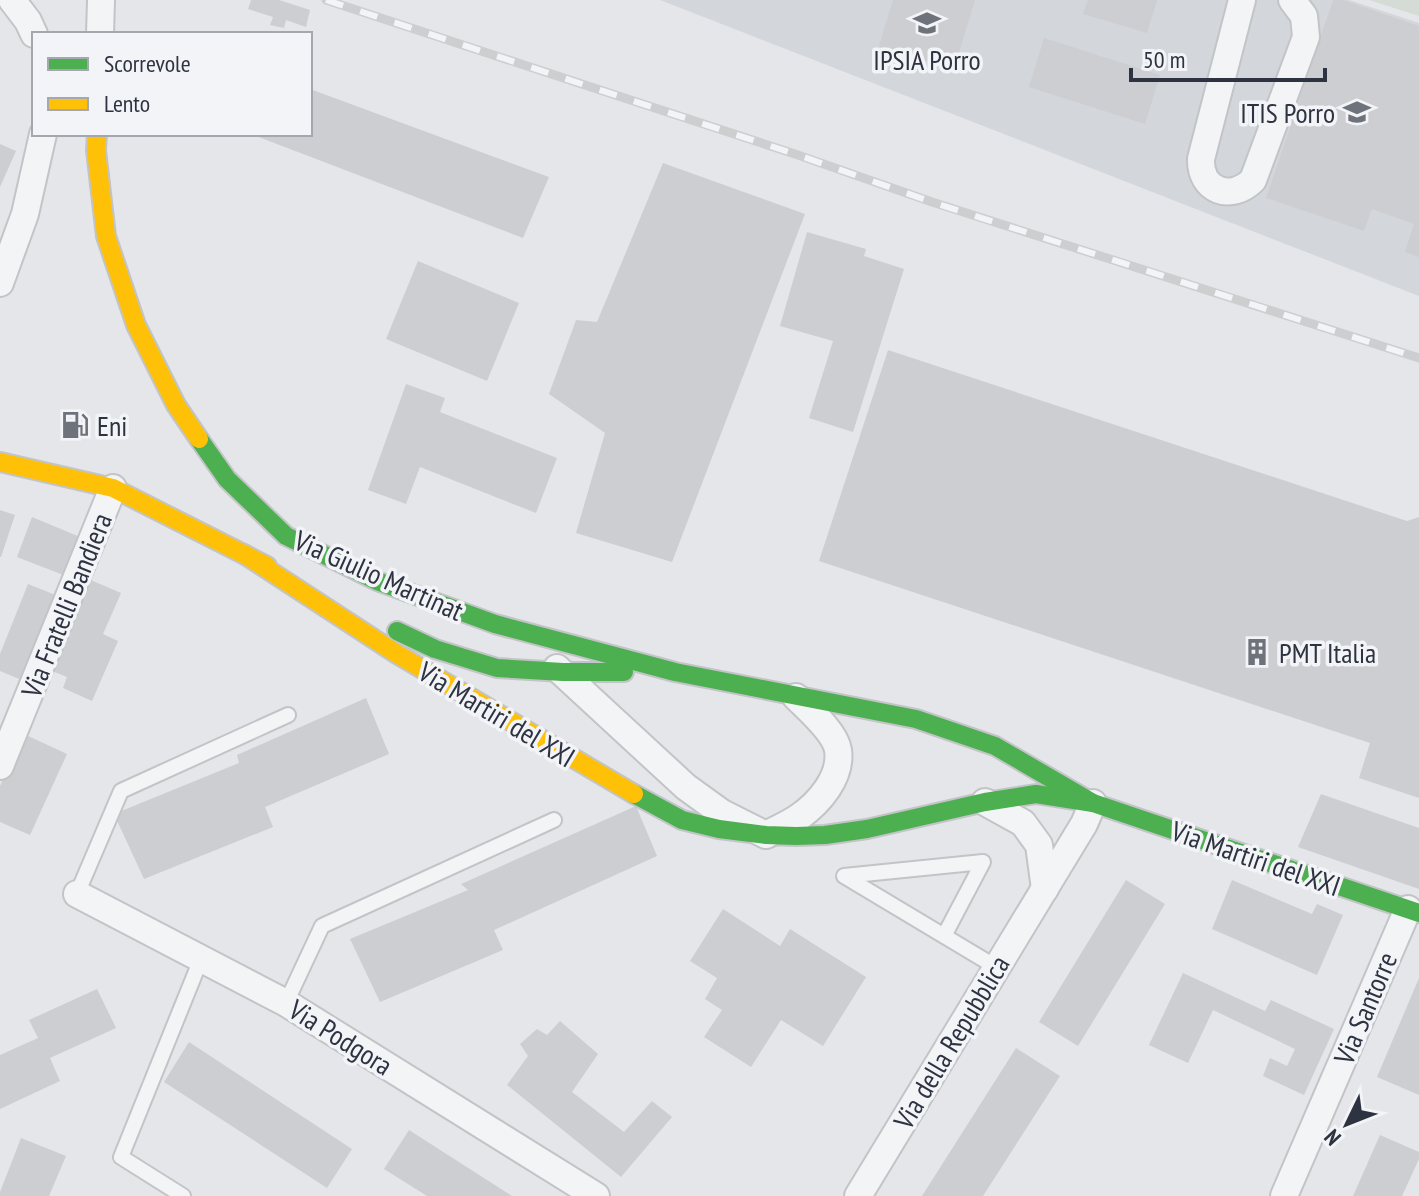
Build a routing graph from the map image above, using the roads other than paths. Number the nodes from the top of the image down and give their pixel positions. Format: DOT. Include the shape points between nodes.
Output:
graph roads {
  1 [pos="12,0"];
  2 [pos="101,0"];
  3 [pos="1242,0"];
  4 [pos="1292,0"];
  5 [pos="33,32"];
  6 [pos="100,32"];
  7 [pos="43,136"];
  8 [pos="97,136"];
  9 [pos="0,283"];
  10 [pos="0,462"];
  11 [pos="113,488"];
  12 [pos="244,554"];
  13 [pos="495,624"];
  14 [pos="563,672"];
  15 [pos="675,672"];
  16 [pos="796,697"];
  17 [pos="288,715"];
  18 [pos="0,766"];
  19 [pos="985,802"];
  20 [pos="1093,803"];
  21 [pos="554,820"];
  22 [pos="766,835"];
  23 [pos="1045,889"];
  24 [pos="77,894"];
  25 [pos="1414,911"];
  26 [pos="944,936"];
  27 [pos="201,959"];
  28 [pos="996,967"];
  29 [pos="286,1003"];
  30 [pos="183,1196"];
  31 [pos="596,1196"];
  32 [pos="858,1196"];
  33 [pos="1284,1196"];
  1 -- 5 [label="street"];
  2 -- 6 [label="street"];
  3 -- 4 [label="street" via="1201,159 1210,185 1228,192 1253,180 1306,37 1304,16"];
  7 -- 9 [label="street" via="25,214"];
  8 -- 13 [label="street, Via Giulio Martinat" via="106,236 136,325 176,405 227,479 286,536 377,581"];
  10 -- 11 [label="street, Via Martiri del XXI"];
  11 -- 12 [label="street, Via Martiri del XXI"];
  11 -- 18 [label="street, Via Fratelli Bandiera"];
  12 -- 14 [label="street, Via Martiri del XXI" via="435,649 497,668"];
  12 -- 22 [label="street, Via Martiri del XXI" via="397,654 622,788 682,820"];
  13 -- 14 [label="street, Via Martiri del XXI"];
  13 -- 15 [label="street, Via Martiri del XXI"];
  14 -- 15 [label="street, Via Martiri del XXI"];
  14 -- 22 [label="street, Via Martiri del XXI" via="686,787"];
  15 -- 16 [label="street, Via Martiri del XXI"];
  16 -- 20 [label="street, Via Martiri del XXI" via="916,719 995,746"];
  16 -- 22 [label="street" via="823,723 838,749 836,774 799,817"];
  17 -- 24 [label="lane" via="121,791"];
  19 -- 20 [label="street, Via Martiri del XXI" via="1036,794"];
  19 -- 22 [label="street, Via Martiri del XXI" via="853,831"];
  19 -- 23 [label="street" via="1023,823 1039,845"];
  20 -- 23 [label="street, Via della Repubblica"];
  20 -- 25 [label="street, Via Martiri del XXI"];
  21 -- 29 [label="lane" via="322,926"];
  23 -- 28 [label="street, Via della Repubblica"];
  24 -- 27 [label="street, Via Podgora"];
  25 -- 33 [label="street, Via Santorre"];
  26 -- 26 [label="lane" via="856,883 844,876 983,862"];
  26 -- 28 [label="lane"];
  27 -- 29 [label="street, Via Podgora"];
  27 -- 30 [label="lane" via="121,1157"];
  28 -- 32 [label="street, Via della Repubblica"];
  29 -- 31 [label="street, Via Podgora"];
}
